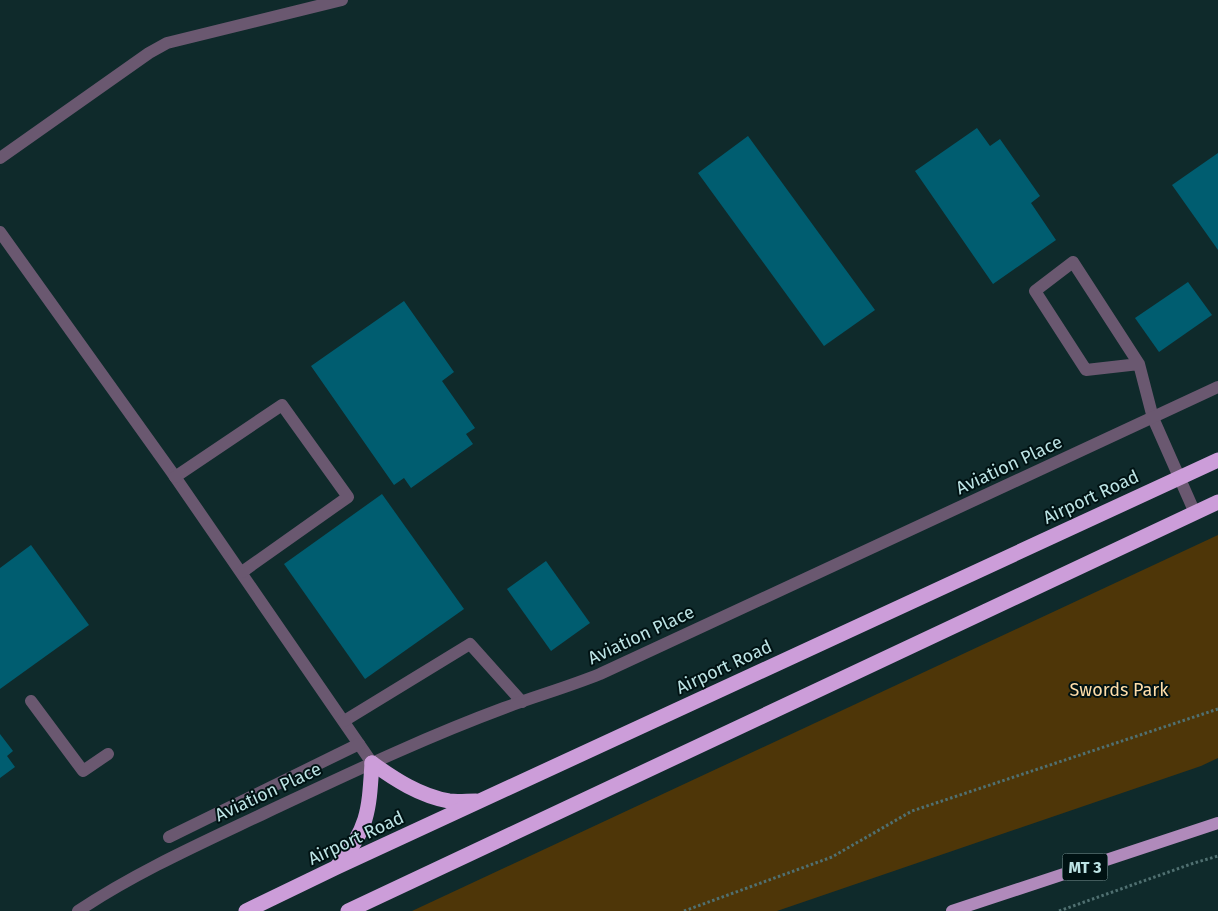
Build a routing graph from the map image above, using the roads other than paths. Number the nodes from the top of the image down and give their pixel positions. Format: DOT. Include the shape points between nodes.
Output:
graph roads {
  1 [pos="342,0"];
  2 [pos="0,158"];
  3 [pos="0,232"];
  4 [pos="1139,364"];
  5 [pos="1218,387"];
  6 [pos="1153,418"];
  7 [pos="1218,460"];
  8 [pos="175,477"];
  9 [pos="1180,477"];
  10 [pos="1218,502"];
  11 [pos="1195,513"];
  12 [pos="242,572"];
  13 [pos="31,702"];
  14 [pos="522,702"];
  15 [pos="344,721"];
  16 [pos="360,744"];
  17 [pos="108,754"];
  18 [pos="372,763"];
  19 [pos="480,801"];
  20 [pos="1218,823"];
  21 [pos="169,837"];
  22 [pos="337,867"];
  23 [pos="78,911"];
  24 [pos="246,911"];
  25 [pos="348,911"];
  26 [pos="952,911"];
  1 -- 2 [label="street" via="167,43"];
  3 -- 8 [label="street"];
  4 -- 4 [label="street" via="1073,262 1035,291 1086,370"];
  4 -- 6 [label="street"];
  5 -- 6 [label="street, Aviation Place"];
  6 -- 9 [label="street"];
  6 -- 14 [label="street, Aviation Place" via="600,674"];
  7 -- 9 [label="highway, Airport Road"];
  8 -- 12 [label="street"];
  8 -- 12 [label="street" via="282,404 348,497"];
  9 -- 11 [label="street"];
  9 -- 19 [label="highway, Airport Road"];
  10 -- 11 [label="highway"];
  11 -- 25 [label="highway"];
  12 -- 15 [label="street"];
  13 -- 17 [label="street" via="83,771"];
  14 -- 15 [label="street" via="470,644"];
  14 -- 18 [label="street, Aviation Place" via="426,738"];
  15 -- 16 [label="street"];
  16 -- 18 [label="street"];
  16 -- 21 [label="street"];
  18 -- 19 [label="highway" via="393,778 430,795 449,801"];
  18 -- 22 [label="highway" via="369,808 363,827 350,852"];
  18 -- 23 [label="street, Aviation Place" via="150,868"];
  19 -- 22 [label="highway, Airport Road"];
  20 -- 26 [label="main road, MT 3"];
  22 -- 24 [label="highway, Airport Road"];
}
